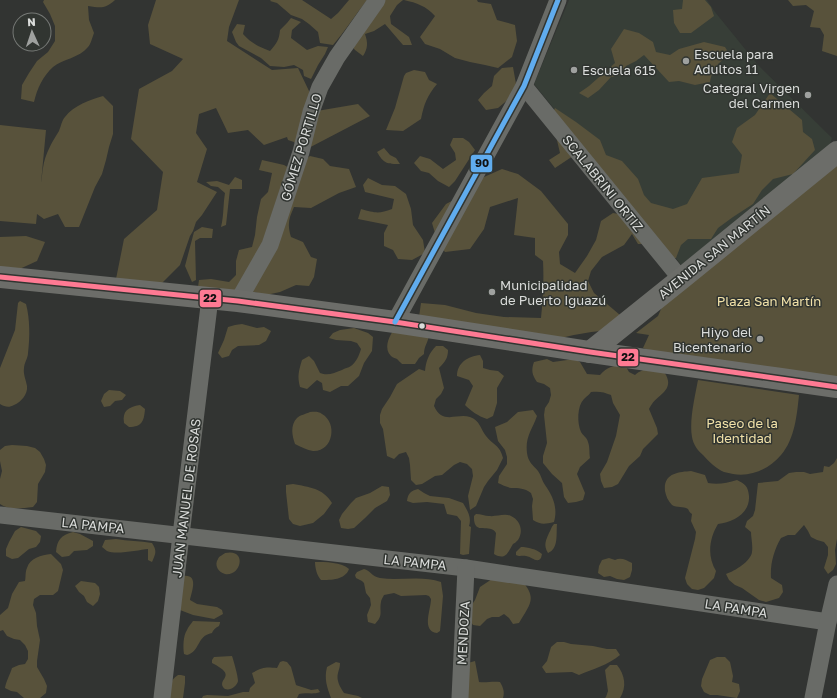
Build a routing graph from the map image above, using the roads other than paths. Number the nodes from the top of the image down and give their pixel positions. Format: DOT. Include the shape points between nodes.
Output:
graph roads {
  1 [pos="377,0"];
  2 [pos="558,0"];
  3 [pos="524,86"];
  4 [pos="837,152"];
  5 [pos="0,277"];
  6 [pos="681,279"];
  7 [pos="210,298"];
  8 [pos="238,301"];
  9 [pos="395,322"];
  10 [pos="590,352"];
  11 [pos="837,387"];
  12 [pos="0,515"];
  13 [pos="181,535"];
  14 [pos="466,568"];
  15 [pos="837,584"];
  16 [pos="828,622"];
  17 [pos="162,698"];
  18 [pos="460,698"];
  19 [pos="813,698"];
  1 -- 8 [label="street, GÓMEZ PORTILLO" via="337,57 320,87 270,245"];
  2 -- 3 [label="street"];
  3 -- 6 [label="street, SCALABRINI ORTIZ"];
  3 -- 9 [label="street"];
  4 -- 6 [label="main road, AVENIDA SAN MARTÍN"];
  5 -- 7 [label="main road"];
  6 -- 10 [label="main road, AVENIDA SAN MARTÍN"];
  7 -- 8 [label="main road"];
  7 -- 13 [label="street, JUAN MANUEL DE ROSAS"];
  8 -- 9 [label="main road"];
  9 -- 10 [label="main road"];
  10 -- 11 [label="main road"];
  12 -- 13 [label="street, LA PAMPA"];
  13 -- 14 [label="street, LA PAMPA"];
  13 -- 17 [label="street, JUAN MANUEL DE ROSAS"];
  14 -- 16 [label="street, LA PAMPA"];
  14 -- 18 [label="street, MENDOZA"];
  15 -- 16 [label="street"];
  16 -- 19 [label="street"];
}
